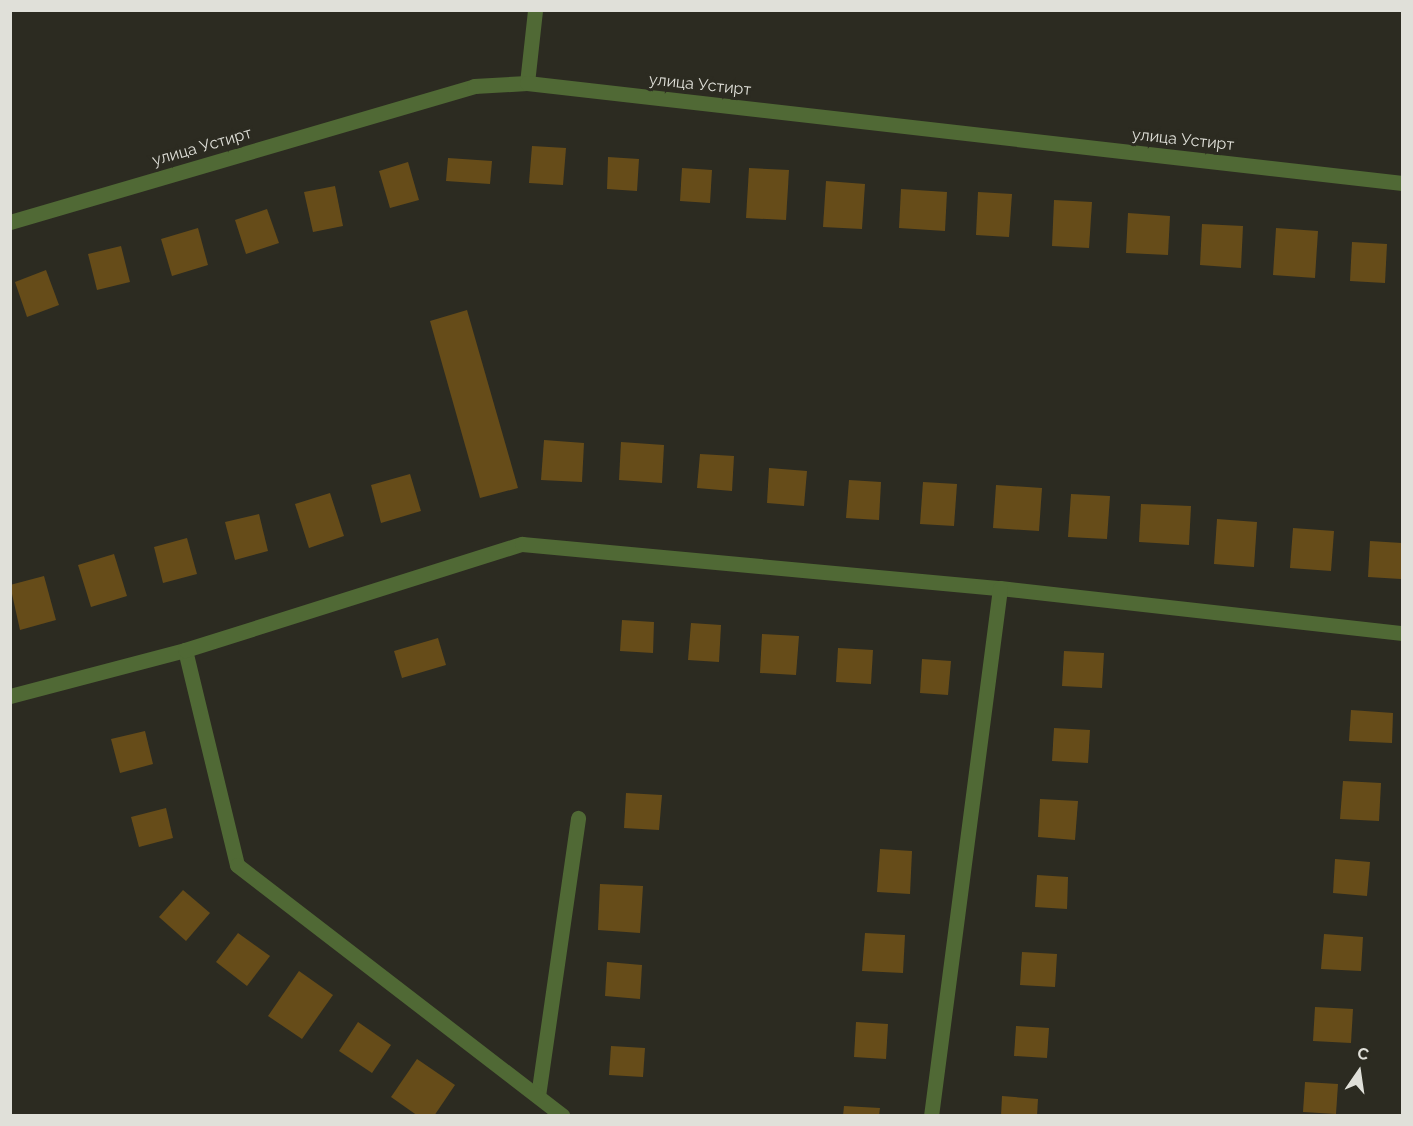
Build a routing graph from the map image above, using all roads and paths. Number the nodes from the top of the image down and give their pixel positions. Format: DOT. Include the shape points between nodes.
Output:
graph roads {
  1 [pos="535,10"];
  2 [pos="527,83"];
  3 [pos="1402,183"];
  4 [pos="10,222"];
  5 [pos="1000,588"];
  6 [pos="1402,633"];
  7 [pos="185,650"];
  8 [pos="10,696"];
  9 [pos="578,818"];
  10 [pos="538,1096"];
  11 [pos="563,1116"];
  12 [pos="932,1116"];
  1 -- 2 [label="street"];
  2 -- 3 [label="street, улица Устирт"];
  2 -- 4 [label="street, улица Устирт" via="474,86"];
  5 -- 6 [label="street"];
  5 -- 7 [label="street" via="522,544"];
  5 -- 12 [label="street"];
  7 -- 8 [label="street"];
  7 -- 10 [label="street" via="237,866"];
  9 -- 10 [label="street"];
  10 -- 11 [label="street"];
}
